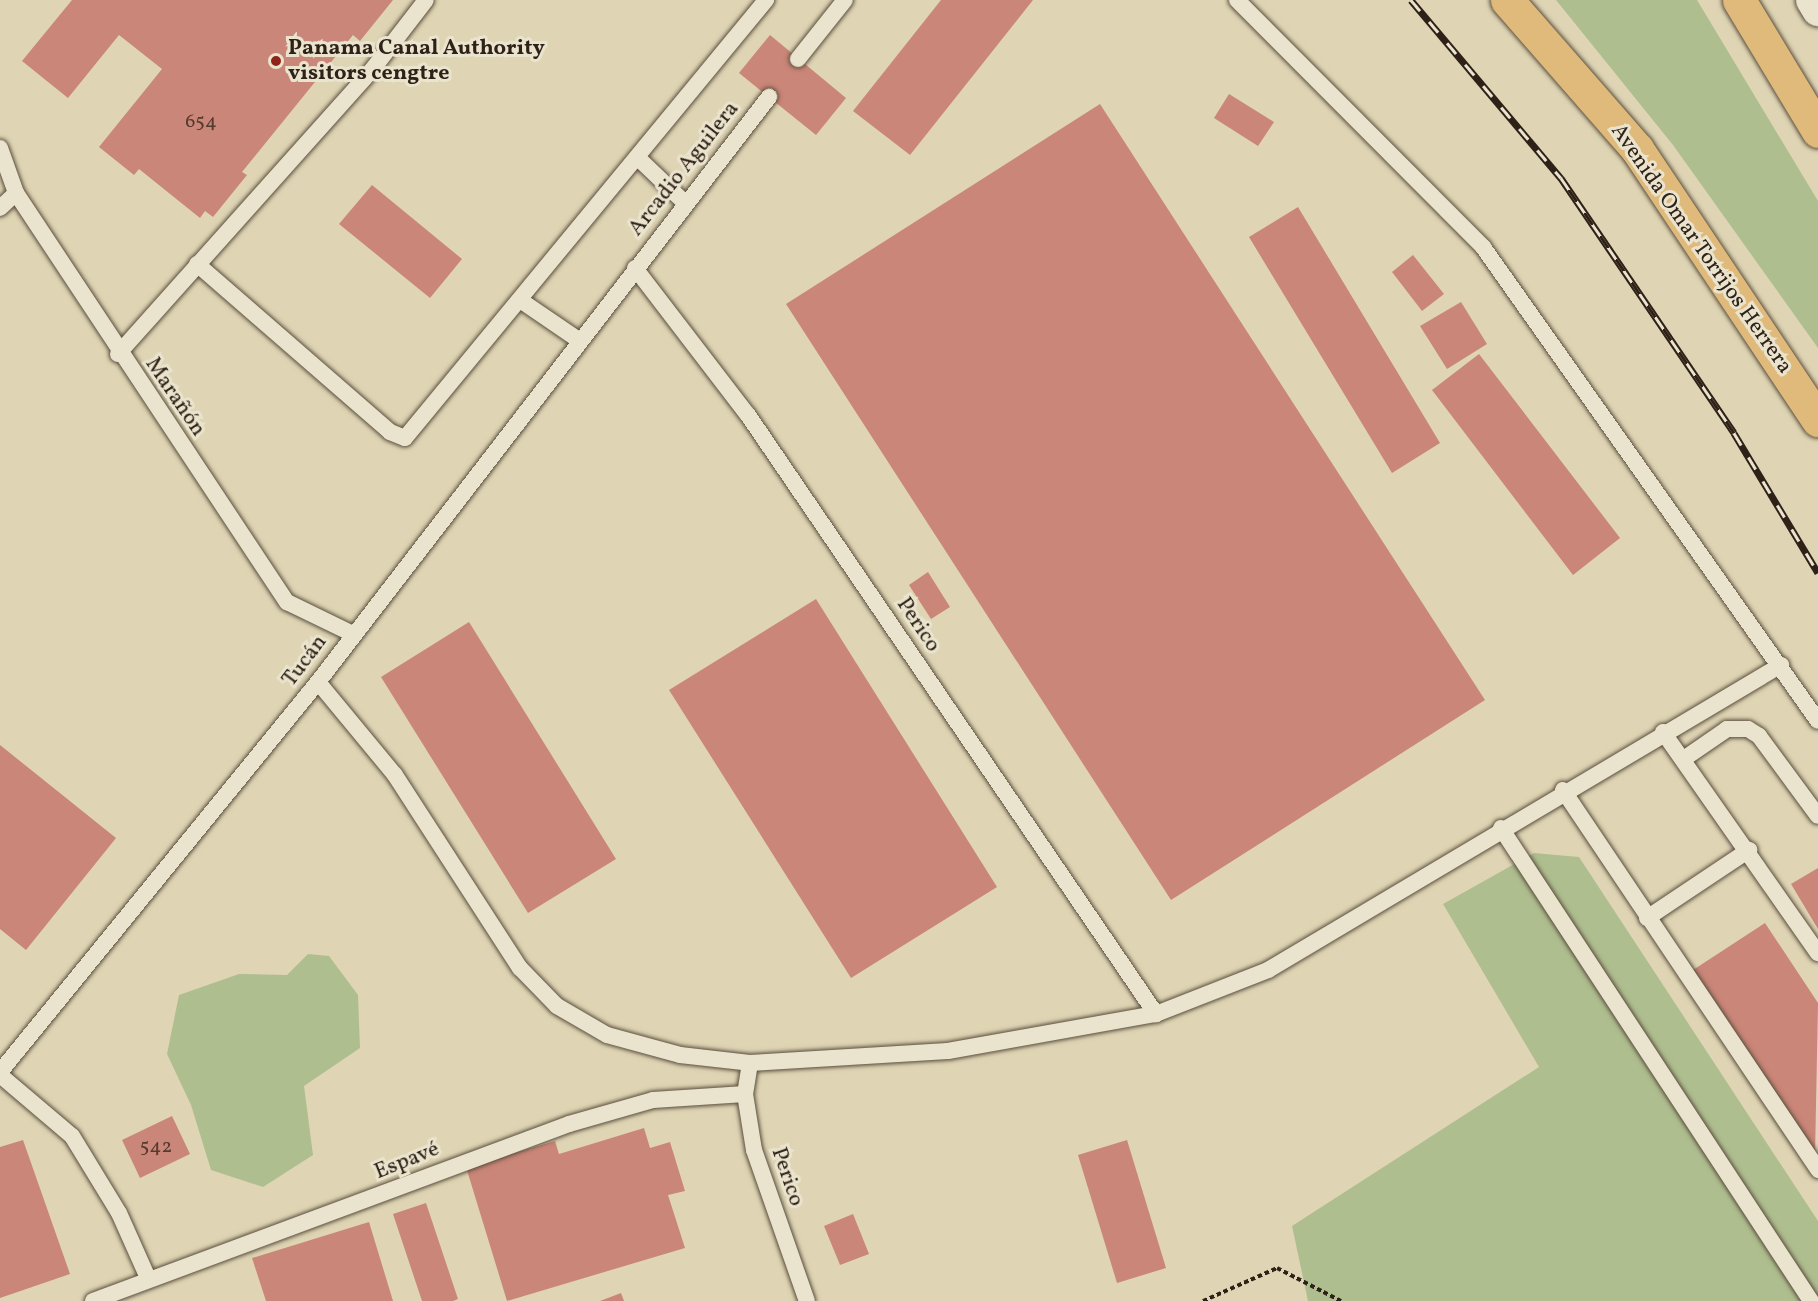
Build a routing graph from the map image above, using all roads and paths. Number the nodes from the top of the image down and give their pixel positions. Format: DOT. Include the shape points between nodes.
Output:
graph roads {
  1 [pos="426,0"];
  2 [pos="766,0"];
  3 [pos="845,0"];
  4 [pos="1237,0"];
  5 [pos="1507,0"];
  6 [pos="1739,0"];
  7 [pos="1812,0"];
  8 [pos="1818,10"];
  9 [pos="1754,14"];
  10 [pos="798,59"];
  11 [pos="769,97"];
  12 [pos="1818,131"];
  13 [pos="0,148"];
  14 [pos="637,158"];
  15 [pos="16,193"];
  16 [pos="686,204"];
  17 [pos="0,208"];
  18 [pos="197,264"];
  19 [pos="635,268"];
  20 [pos="520,300"];
  21 [pos="579,341"];
  22 [pos="118,354"];
  23 [pos="1818,420"];
  24 [pos="353,634"];
  25 [pos="1781,665"];
  26 [pos="318,682"];
  27 [pos="1818,721"];
  28 [pos="1663,732"];
  29 [pos="1685,758"];
  30 [pos="1563,790"];
  31 [pos="1818,816"];
  32 [pos="1501,828"];
  33 [pos="1749,850"];
  34 [pos="1647,918"];
  35 [pos="1818,952"];
  36 [pos="1156,1014"];
  37 [pos="750,1063"];
  38 [pos="0,1073"];
  39 [pos="745,1094"];
  40 [pos="1818,1170"];
  41 [pos="148,1278"];
  42 [pos="1809,1299"];
  43 [pos="93,1301"];
  44 [pos="807,1301"];
  45 [pos="1203,1301"];
  46 [pos="1341,1301"];
  1 -- 18 [label="lane" via="372,70"];
  2 -- 14 [label="lane"];
  3 -- 10 [label="lane"];
  4 -- 25 [label="lane" via="1483,247"];
  5 -- 23 [label="main road, Avenida Omar Torrijos Herrera" via="1637,149"];
  6 -- 9 [label="main road"];
  7 -- 8 [label="street"];
  9 -- 12 [label="main road"];
  11 -- 16 [label="lane, Arcadio Aguilera"];
  13 -- 15 [label="lane, Marañón"];
  14 -- 16 [label="lane"];
  14 -- 20 [label="lane"];
  15 -- 17 [label="lane"];
  15 -- 22 [label="lane, Marañón"];
  16 -- 19 [label="lane, Arcadio Aguilera"];
  18 -- 20 [label="lane" via="390,432 405,438"];
  18 -- 22 [label="lane"];
  19 -- 21 [label="lane, Tucán"];
  19 -- 36 [label="lane, Perico" via="748,415"];
  20 -- 21 [label="lane"];
  21 -- 24 [label="lane, Tucán"];
  22 -- 24 [label="lane, Marañón" via="287,602"];
  24 -- 26 [label="lane, Tucán"];
  25 -- 27 [label="lane"];
  25 -- 28 [label="lane"];
  26 -- 37 [label="lane" via="402,785 520,968 557,1006 607,1035 680,1055"];
  26 -- 38 [label="lane, Tucán"];
  28 -- 29 [label="lane"];
  28 -- 30 [label="lane"];
  29 -- 31 [label="lane" via="1728,729 1748,729 1759,736"];
  29 -- 33 [label="lane"];
  30 -- 32 [label="lane"];
  30 -- 34 [label="lane"];
  32 -- 36 [label="lane" via="1268,970"];
  32 -- 42 [label="lane"];
  33 -- 34 [label="lane"];
  33 -- 35 [label="lane"];
  34 -- 40 [label="lane"];
  36 -- 37 [label="lane" via="948,1051"];
  37 -- 39 [label="lane, Perico"];
  38 -- 41 [label="lane" via="72,1136 120,1213"];
  39 -- 41 [label="lane, Espavé" via="653,1100 570,1124"];
  39 -- 44 [label="lane, Perico" via="754,1150"];
  41 -- 43 [label="lane, Espavé"];
  45 -- 46 [label="path" via="1277,1268"];
}
